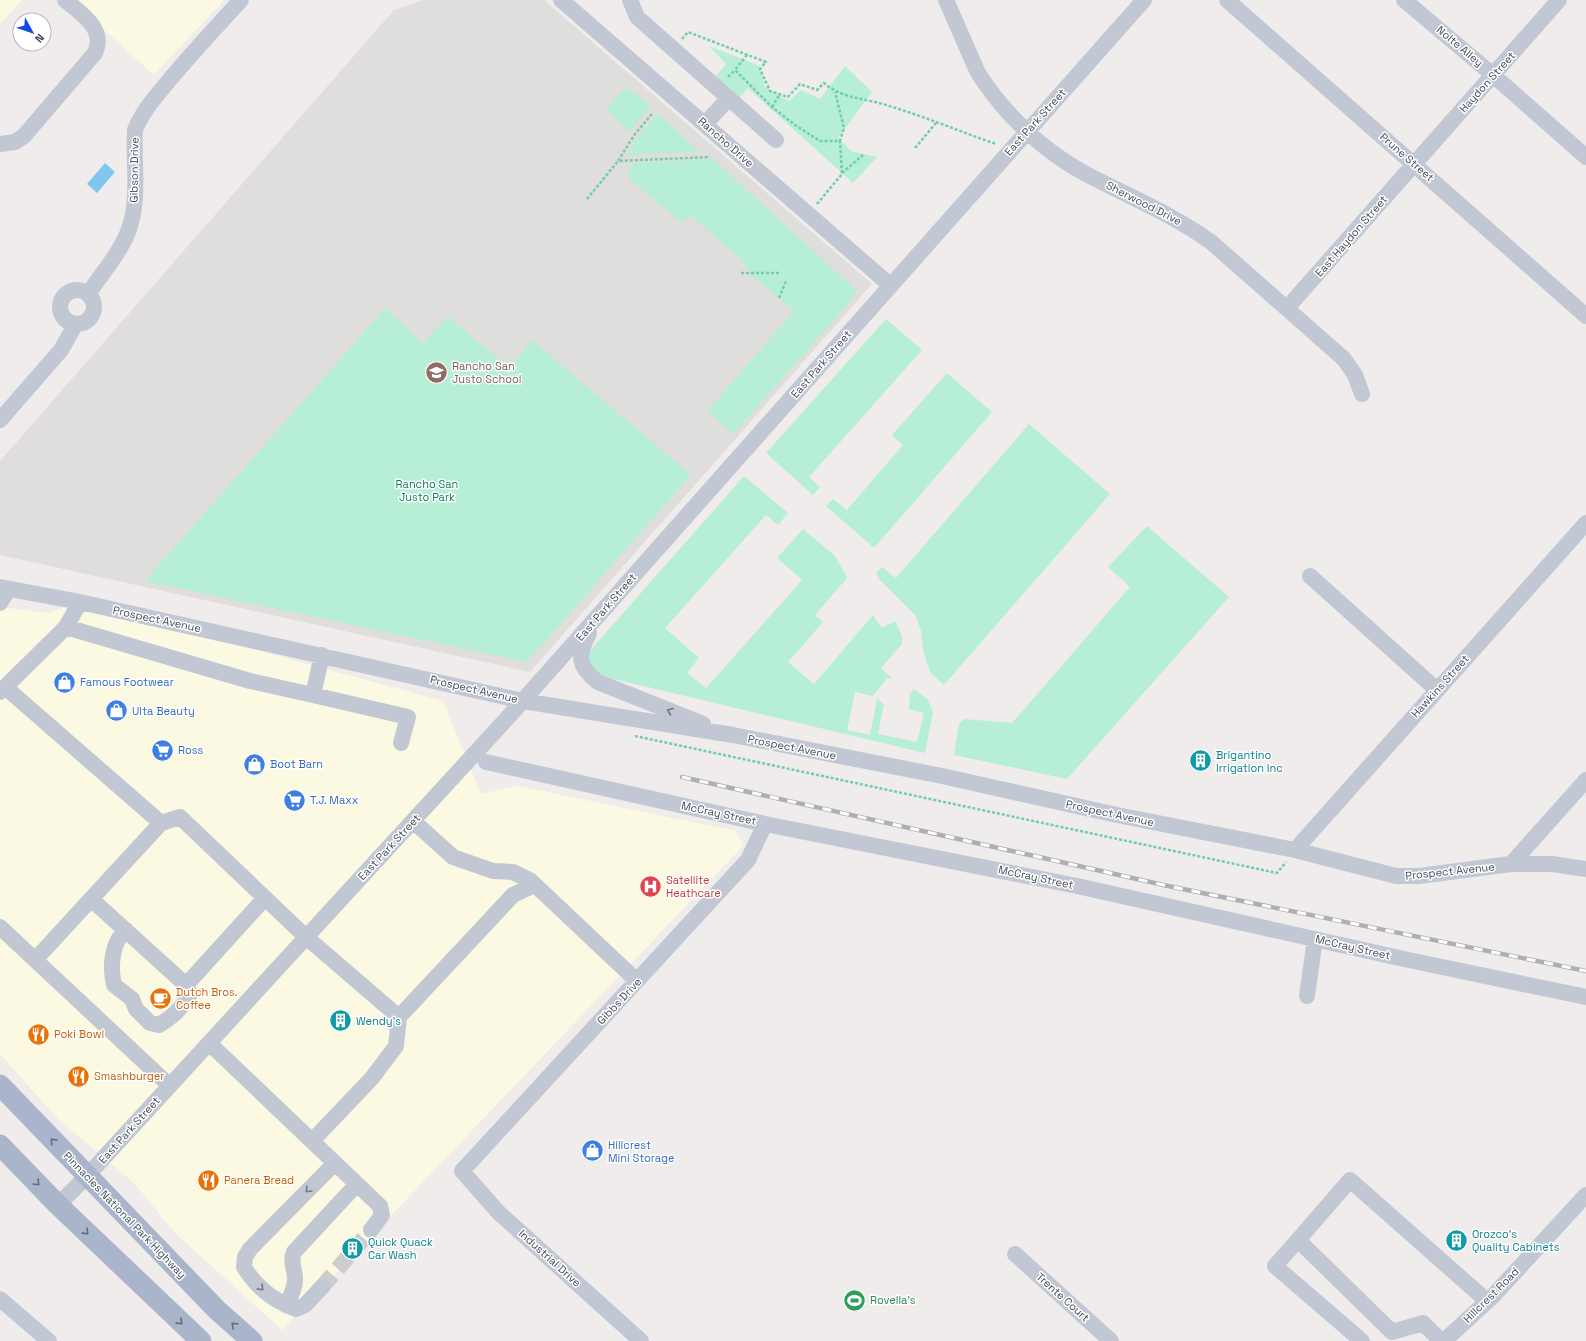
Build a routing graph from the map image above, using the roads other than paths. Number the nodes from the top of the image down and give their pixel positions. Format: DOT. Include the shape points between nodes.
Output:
graph roads {
  1 [pos="66,0"];
  2 [pos="240,0"];
  3 [pos="561,0"];
  4 [pos="630,0"];
  5 [pos="946,0"];
  6 [pos="1144,0"];
  7 [pos="1227,0"];
  8 [pos="1404,0"];
  9 [pos="1559,0"];
  10 [pos="1493,75"];
  11 [pos="729,98"];
  12 [pos="705,124"];
  13 [pos="1026,131"];
  14 [pos="776,140"];
  15 [pos="0,144"];
  16 [pos="1586,157"];
  17 [pos="1415,164"];
  18 [pos="890,285"];
  19 [pos="88,294"];
  20 [pos="1287,308"];
  21 [pos="1586,316"];
  22 [pos="75,325"];
  23 [pos="1362,394"];
  24 [pos="0,420"];
  25 [pos="1586,523"];
  26 [pos="1310,576"];
  27 [pos="5,588"];
  28 [pos="80,602"];
  29 [pos="0,603"];
  30 [pos="599,615"];
  31 [pos="66,627"];
  32 [pos="322,655"];
  33 [pos="2,690"];
  34 [pos="1437,690"];
  35 [pos="313,695"];
  36 [pos="523,701"];
  37 [pos="733,735"];
  38 [pos="401,743"];
  39 [pos="486,762"];
  40 [pos="1586,780"];
  41 [pos="413,821"];
  42 [pos="161,823"];
  43 [pos="766,824"];
  44 [pos="1296,850"];
  45 [pos="1511,864"];
  46 [pos="1586,869"];
  47 [pos="533,883"];
  48 [pos="265,898"];
  49 [pos="91,899"];
  50 [pos="0,927"];
  51 [pos="122,933"];
  52 [pos="306,937"];
  53 [pos="1315,938"];
  54 [pos="35,960"];
  55 [pos="637,980"];
  56 [pos="186,985"];
  57 [pos="1307,996"];
  58 [pos="1586,997"];
  59 [pos="399,1017"];
  60 [pos="209,1042"];
  61 [pos="0,1085"];
  62 [pos="170,1086"];
  63 [pos="312,1141"];
  64 [pos="0,1145"];
  65 [pos="335,1163"];
  66 [pos="462,1171"];
  67 [pos="87,1176"];
  68 [pos="358,1184"];
  69 [pos="1586,1195"];
  70 [pos="58,1205"];
  71 [pos="371,1230"];
  72 [pos="1298,1240"];
  73 [pos="1015,1254"];
  74 [pos="322,1287"];
  75 [pos="0,1299"];
  76 [pos="1487,1301"];
  77 [pos="286,1305"];
  78 [pos="639,1340"];
  79 [pos="49,1341"];
  80 [pos="201,1341"];
  81 [pos="252,1341"];
  82 [pos="1112,1341"];
  83 [pos="1362,1341"];
  84 [pos="1443,1341"];
  1 -- 15 [label="street" via="90,21 98,34 99,46 24,136 15,142"];
  2 -- 19 [label="street, Gibson Drive" via="183,64 139,120 135,130 133,210 130,228"];
  3 -- 12 [label="street, Rancho Drive"];
  4 -- 11 [label="street" via="637,17"];
  5 -- 13 [label="street, Sherwood Drive" via="978,73"];
  6 -- 13 [label="street, East Park Street"];
  7 -- 17 [label="street, Prune Street"];
  8 -- 10 [label="street, Nolte Alley"];
  9 -- 10 [label="street, Haydon Street"];
  10 -- 16 [label="street, Nolte Alley"];
  10 -- 17 [label="street, Haydon Street"];
  11 -- 12 [label="street"];
  11 -- 14 [label="street"];
  12 -- 18 [label="street, Rancho Drive"];
  13 -- 18 [label="street, East Park Street"];
  13 -- 20 [label="street, Sherwood Drive" via="1085,174 1187,225 1226,254"];
  17 -- 20 [label="street, East Haydon Street"];
  17 -- 21 [label="street, Prune Street"];
  18 -- 30 [label="street, East Park Street"];
  19 -- 22 [label="street" via="93,301 92,315 87,321"];
  19 -- 22 [label="street" via="79,290 71,291 61,300 61,315 67,322"];
  20 -- 23 [label="street, Sherwood Drive" via="1344,359 1355,375"];
  22 -- 24 [label="street" via="61,350"];
  25 -- 34 [label="street, Hawkins Street"];
  26 -- 34 [label="street"];
  27 -- 28 [label="street, Prospect Avenue"];
  27 -- 29 [label="street"];
  28 -- 31 [label="street"];
  28 -- 32 [label="street, Prospect Avenue"];
  30 -- 36 [label="street, East Park Street"];
  37 -- 30 [label="street, one-way" via="598,682 588,674 583,668 581,652"];
  31 -- 33 [label="street"];
  31 -- 35 [label="street" via="250,681"];
  32 -- 35 [label="street"];
  32 -- 36 [label="street, Prospect Avenue"];
  33 -- 42 [label="street"];
  34 -- 44 [label="street, Hawkins Street"];
  35 -- 38 [label="street" via="408,717"];
  36 -- 37 [label="street, Prospect Avenue"];
  36 -- 41 [label="street, East Park Street"];
  37 -- 44 [label="street, Prospect Avenue"];
  39 -- 43 [label="street, McCray Street"];
  40 -- 45 [label="street"];
  41 -- 47 [label="street" via="453,857 492,871 513,872"];
  41 -- 52 [label="street, East Park Street"];
  42 -- 48 [label="street" via="180,817"];
  42 -- 49 [label="street"];
  43 -- 53 [label="street, McCray Street" via="1085,887"];
  43 -- 55 [label="street, Gibbs Drive" via="748,860"];
  44 -- 45 [label="street, Prospect Avenue" via="1396,876 1419,876"];
  45 -- 46 [label="street, Prospect Avenue" via="1552,864"];
  47 -- 55 [label="street"];
  47 -- 59 [label="street" via="513,895"];
  48 -- 52 [label="street"];
  48 -- 56 [label="street"];
  49 -- 51 [label="street"];
  49 -- 54 [label="street"];
  50 -- 54 [label="street"];
  51 -- 56 [label="street"];
  51 -- 56 [label="street" via="111,939 105,947 100,967 103,986 127,1009 136,1010 150,1023 159,1025 168,1020 186,1001 190,994"];
  52 -- 59 [label="street"];
  52 -- 60 [label="street, East Park Street"];
  53 -- 57 [label="street"];
  53 -- 58 [label="street, McCray Street"];
  54 -- 62 [label="street"];
  55 -- 66 [label="street, Gibbs Drive"];
  59 -- 63 [label="street" via="396,1046 372,1078"];
  60 -- 62 [label="street, East Park Street"];
  60 -- 63 [label="street"];
  67 -- 61 [label="main road, Pinnacles National Park Highway, one-way"];
  62 -- 67 [label="street, East Park Street"];
  63 -- 65 [label="street"];
  64 -- 70 [label="main road, one-way"];
  65 -- 68 [label="street"];
  65 -- 77 [label="street, one-way" via="245,1257 244,1267 249,1276 268,1296"];
  66 -- 78 [label="street, Industrial Drive" via="498,1212"];
  67 -- 70 [label="street, East Park Street"];
  81 -- 67 [label="main road, Pinnacles National Park Highway, one-way" via="217,1310"];
  68 -- 71 [label="street" via="380,1206 382,1215"];
  68 -- 77 [label="street" via="294,1252 291,1260 296,1278"];
  69 -- 76 [label="street, Hillcrest Road"];
  70 -- 80 [label="main road, one-way"];
  72 -- 76 [label="street" via="1350,1180"];
  72 -- 83 [label="street" via="1275,1266"];
  72 -- 84 [label="street" via="1392,1332 1423,1323"];
  73 -- 82 [label="street, Trente Court"];
  74 -- 77 [label="street" via="305,1305 296,1309"];
  75 -- 79 [label="street"];
  76 -- 84 [label="street, Hillcrest Road"];
}
